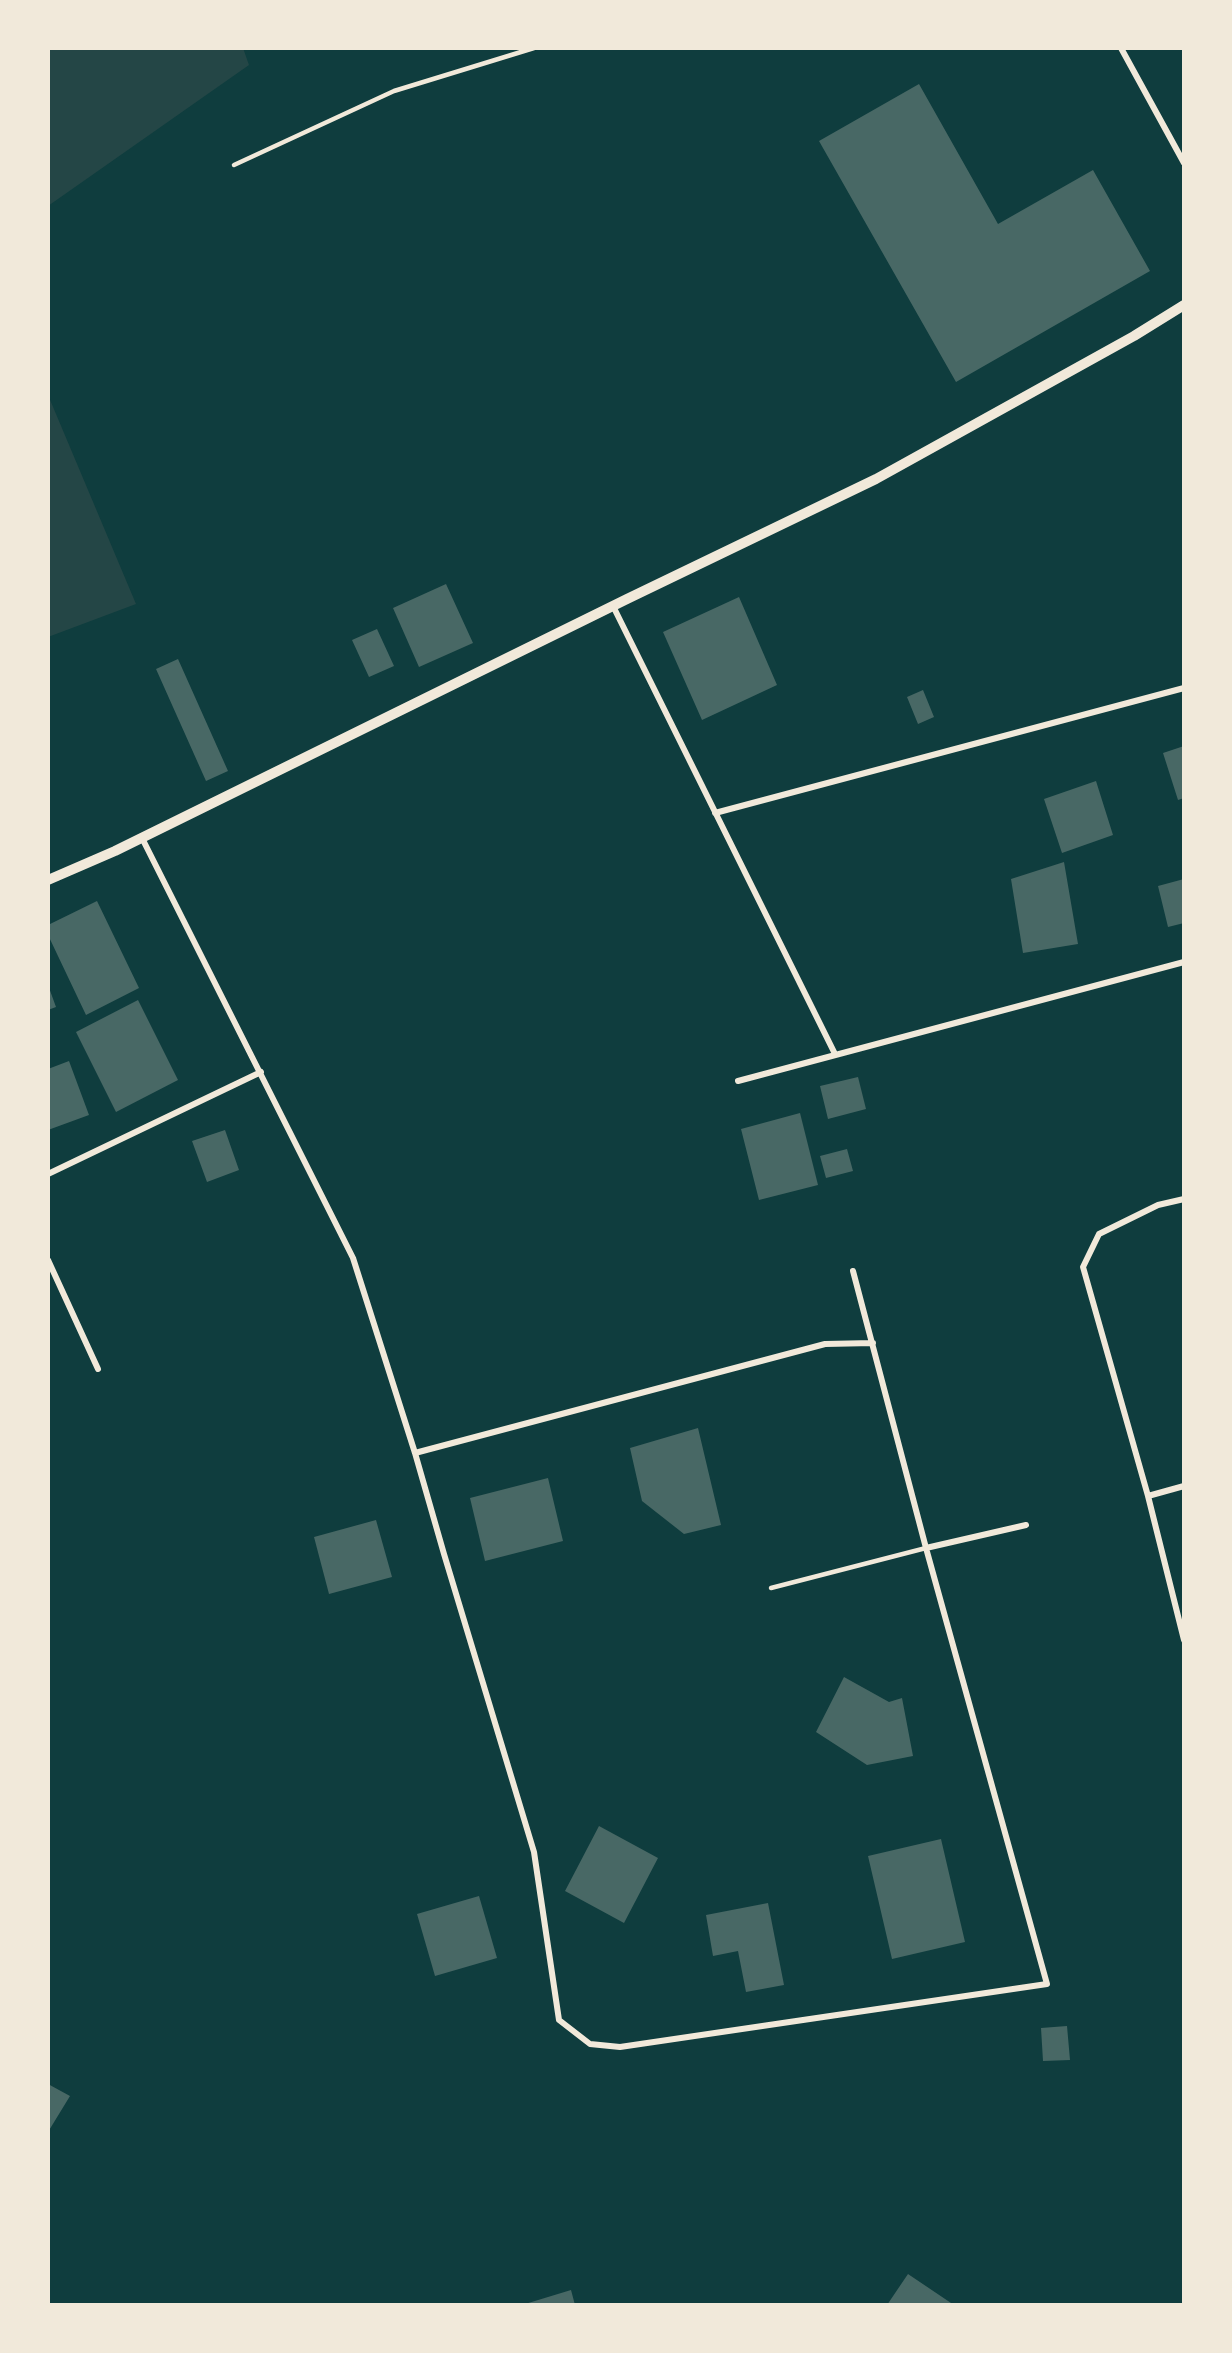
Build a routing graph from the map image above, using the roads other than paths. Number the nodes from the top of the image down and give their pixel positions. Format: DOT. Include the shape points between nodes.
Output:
graph roads {
  1 [pos="534,48"];
  2 [pos="1121,48"];
  3 [pos="1184,163"];
  4 [pos="234,165"];
  5 [pos="1184,305"];
  6 [pos="613,606"];
  7 [pos="1184,688"];
  8 [pos="715,813"];
  9 [pos="142,837"];
  10 [pos="48,880"];
  11 [pos="1184,962"];
  12 [pos="836,1054"];
  13 [pos="261,1072"];
  14 [pos="738,1082"];
  15 [pos="48,1174"];
  16 [pos="1184,1199"];
  17 [pos="48,1260"];
  18 [pos="853,1271"];
  19 [pos="873,1343"];
  20 [pos="98,1370"];
  21 [pos="415,1453"];
  22 [pos="1184,1486"];
  23 [pos="1148,1496"];
  24 [pos="1026,1525"];
  25 [pos="926,1548"];
  26 [pos="771,1588"];
  27 [pos="1184,1640"];
  1 -- 4 [label="lane" via="394,91"];
  2 -- 3 [label="street"];
  5 -- 6 [label="street" via="876,479"];
  6 -- 8 [label="street"];
  6 -- 9 [label="street"];
  7 -- 8 [label="street"];
  8 -- 12 [label="street"];
  9 -- 10 [label="street"];
  9 -- 13 [label="street"];
  11 -- 12 [label="street"];
  12 -- 14 [label="street"];
  13 -- 15 [label="street"];
  13 -- 21 [label="street" via="353,1258"];
  16 -- 23 [label="street" via="1158,1205 1099,1234 1083,1267"];
  17 -- 20 [label="street"];
  18 -- 19 [label="street"];
  19 -- 21 [label="street" via="825,1344"];
  19 -- 25 [label="street"];
  21 -- 25 [label="street" via="534,1852 559,2020 590,2044 620,2047 1047,1984"];
  22 -- 23 [label="street"];
  23 -- 27 [label="street"];
  24 -- 25 [label="street"];
  25 -- 26 [label="lane"];
}
